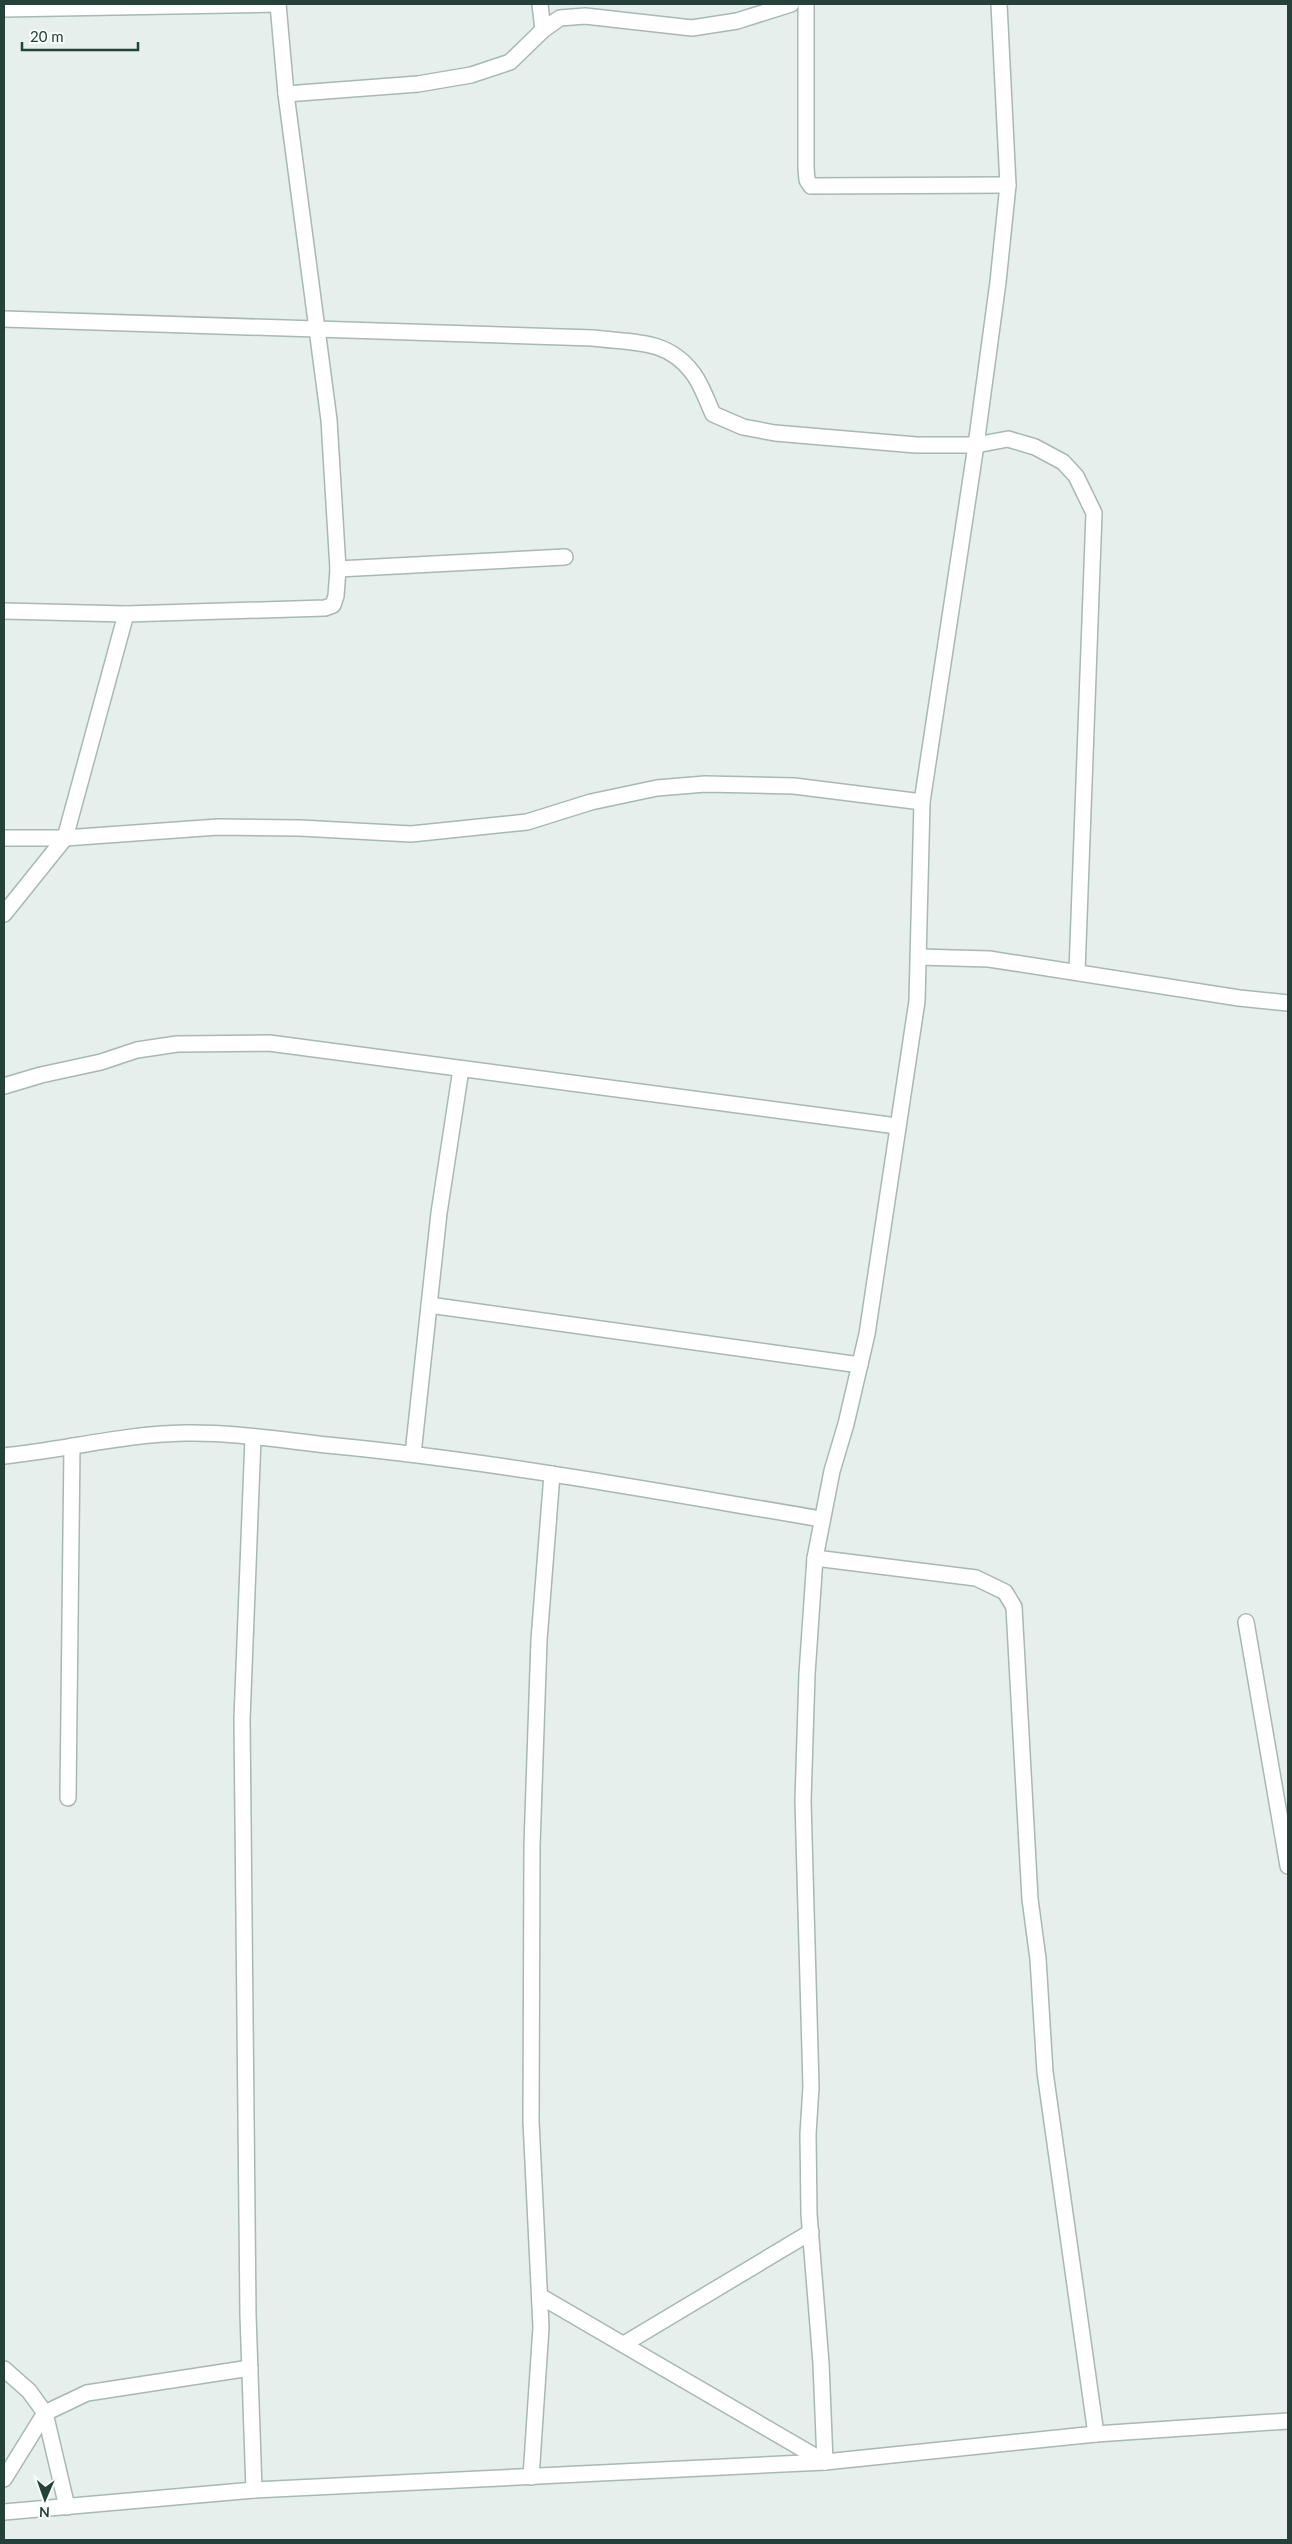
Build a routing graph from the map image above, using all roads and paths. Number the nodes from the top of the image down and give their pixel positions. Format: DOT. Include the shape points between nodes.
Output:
graph roads {
  1 [pos="278,4"];
  2 [pos="540,4"];
  3 [pos="792,4"];
  4 [pos="806,4"];
  5 [pos="999,4"];
  6 [pos="4,9"];
  7 [pos="543,30"];
  8 [pos="286,94"];
  9 [pos="1008,185"];
  10 [pos="4,319"];
  11 [pos="318,330"];
  12 [pos="976,445"];
  13 [pos="565,557"];
  14 [pos="338,569"];
  15 [pos="4,611"];
  16 [pos="126,614"];
  17 [pos="922,802"];
  18 [pos="4,838"];
  19 [pos="65,838"];
  20 [pos="4,914"];
  21 [pos="919,957"];
  22 [pos="1078,972"];
  23 [pos="1288,1003"];
  24 [pos="461,1069"];
  25 [pos="4,1086"];
  26 [pos="897,1126"];
  27 [pos="429,1305"];
  28 [pos="860,1366"];
  29 [pos="253,1438"];
  30 [pos="72,1446"];
  31 [pos="413,1454"];
  32 [pos="4,1456"];
  33 [pos="552,1474"];
  34 [pos="821,1519"];
  35 [pos="815,1558"];
  36 [pos="1246,1622"];
  37 [pos="68,1798"];
  38 [pos="1288,1866"];
  39 [pos="811,2232"];
  40 [pos="540,2296"];
  41 [pos="624,2344"];
  42 [pos="250,2368"];
  43 [pos="4,2369"];
  44 [pos="45,2412"];
  45 [pos="1288,2421"];
  46 [pos="1096,2434"];
  47 [pos="825,2462"];
  48 [pos="531,2476"];
  49 [pos="4,2479"];
  50 [pos="254,2490"];
  51 [pos="67,2507"];
  52 [pos="4,2512"];
  1 -- 6 [label="street"];
  1 -- 8 [label="street"];
  2 -- 7 [label="street"];
  3 -- 7 [label="street" via="736,21 692,28 585,16 560,18"];
  4 -- 9 [label="street" via="806,168 807,180 812,186"];
  5 -- 9 [label="street"];
  7 -- 8 [label="street" via="510,62 471,75 418,84"];
  8 -- 11 [label="street"];
  9 -- 12 [label="street"];
  10 -- 11 [label="street"];
  11 -- 12 [label="street" via="648,342 674,353 694,373 713,414 744,427 775,433 916,445"];
  11 -- 14 [label="street"];
  12 -- 17 [label="street"];
  12 -- 22 [label="street" via="1008,439 1063,462 1076,476 1094,513"];
  13 -- 14 [label="street"];
  14 -- 16 [label="street" via="336,596 333,605 325,608"];
  15 -- 16 [label="street"];
  16 -- 19 [label="street"];
  17 -- 19 [label="street" via="794,786 705,784 656,788 591,802 527,822 412,834 300,828 218,828"];
  17 -- 21 [label="street"];
  18 -- 19 [label="street"];
  19 -- 20 [label="street"];
  21 -- 22 [label="street" via="989,960"];
  21 -- 26 [label="street" via="917,1001"];
  22 -- 23 [label="street"];
  24 -- 25 [label="street" via="269,1043 177,1044 137,1050"];
  24 -- 26 [label="street"];
  24 -- 27 [label="street"];
  26 -- 28 [label="street" via="868,1334"];
  27 -- 28 [label="street"];
  27 -- 31 [label="street"];
  28 -- 34 [label="street"];
  29 -- 30 [label="street" via="185,1433"];
  29 -- 31 [label="street"];
  29 -- 42 [label="street" via="242,1719"];
  30 -- 32 [label="street"];
  30 -- 37 [label="street"];
  31 -- 33 [label="street"];
  33 -- 34 [label="street"];
  33 -- 40 [label="street" via="539,1640 532,1846 531,2121"];
  34 -- 35 [label="street"];
  35 -- 39 [label="street" via="803,1801 811,2087 808,2134"];
  35 -- 46 [label="street" via="976,1578 1005,1592 1014,1607 1030,1899 1046,2072"];
  36 -- 38 [label="street"];
  39 -- 41 [label="street"];
  39 -- 47 [label="street"];
  40 -- 41 [label="street"];
  40 -- 48 [label="street" via="541,2327"];
  41 -- 47 [label="street"];
  42 -- 44 [label="street" via="87,2393"];
  42 -- 50 [label="street"];
  43 -- 44 [label="street" via="29,2391"];
  44 -- 49 [label="street"];
  44 -- 51 [label="street"];
  45 -- 46 [label="street"];
  46 -- 47 [label="street"];
  47 -- 48 [label="street"];
  48 -- 50 [label="street"];
  50 -- 51 [label="street"];
  51 -- 52 [label="street"];
}
